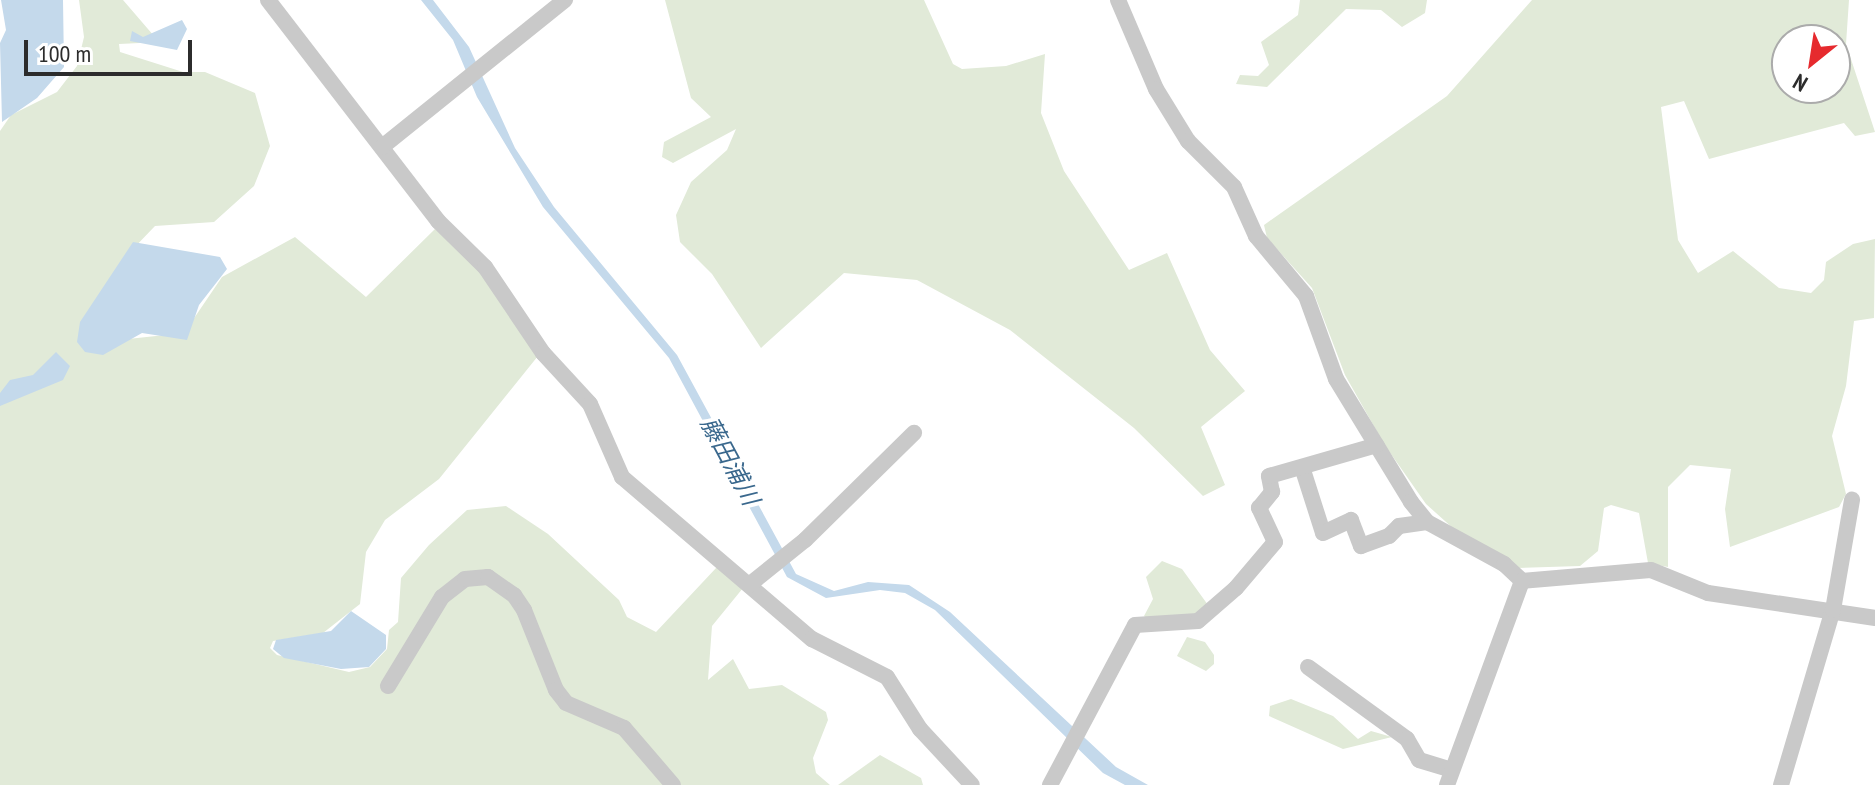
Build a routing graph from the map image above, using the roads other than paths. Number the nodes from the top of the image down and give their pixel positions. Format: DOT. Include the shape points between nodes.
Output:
graph roads {
  1 [pos="565,0"];
  2 [pos="1118,0"];
  3 [pos="277,3"];
  4 [pos="382,147"];
  5 [pos="914,433"];
  6 [pos="1377,445"];
  7 [pos="1302,467"];
  8 [pos="1852,500"];
  9 [pos="1427,522"];
  10 [pos="1522,581"];
  11 [pos="749,585"];
  12 [pos="1833,610"];
  13 [pos="1875,618"];
  14 [pos="1308,667"];
  15 [pos="388,686"];
  16 [pos="1450,778"];
  17 [pos="673,785"];
  18 [pos="972,785"];
  19 [pos="1050,785"];
  20 [pos="1781,785"];
  1 -- 4 [label="street"];
  2 -- 6 [label="street" via="1156,89 1188,141 1234,187 1256,236 1306,296 1336,379"];
  3 -- 4 [label="street"];
  4 -- 11 [label="street" via="438,221 485,267 527,332 590,404 622,477"];
  5 -- 11 [label="street" via="805,540"];
  6 -- 7 [label="street"];
  6 -- 9 [label="street"];
  7 -- 9 [label="street" via="1323,533 1351,520 1361,546 1389,536 1399,526"];
  7 -- 19 [label="street" via="1269,476 1272,492 1259,508 1275,542 1236,588 1198,621 1135,625"];
  8 -- 12 [label="street"];
  9 -- 10 [label="street" via="1504,564"];
  10 -- 12 [label="street" via="1651,570 1708,593"];
  10 -- 16 [label="street"];
  11 -- 18 [label="street" via="812,639 887,677 920,729"];
  12 -- 13 [label="street"];
  12 -- 20 [label="street"];
  14 -- 16 [label="street" via="1407,739 1419,760"];
  15 -- 17 [label="street" via="442,597 465,579 488,577 514,595 524,610 566,703 624,728"];
}
